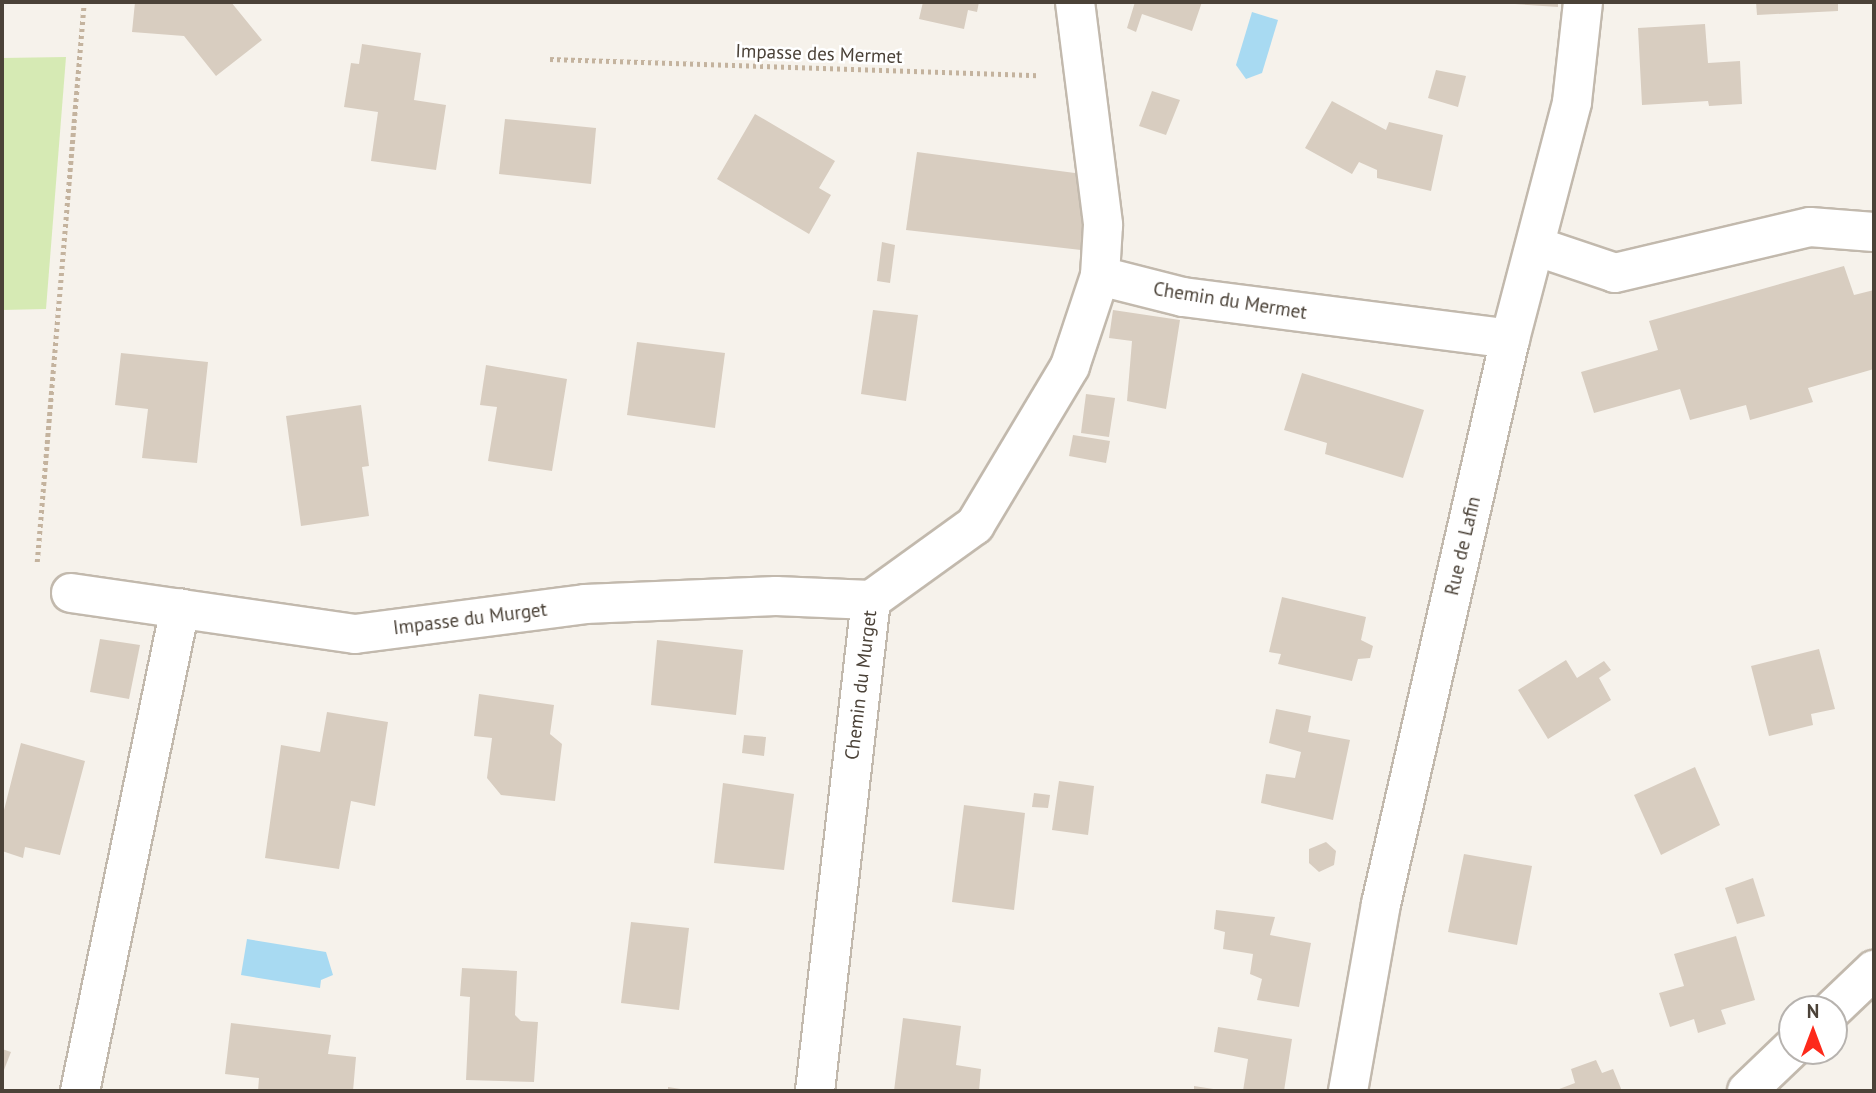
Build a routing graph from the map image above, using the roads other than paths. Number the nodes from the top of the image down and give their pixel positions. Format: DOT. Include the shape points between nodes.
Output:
graph roads {
  1 [pos="1075,2"];
  2 [pos="1583,2"];
  3 [pos="1874,232"];
  4 [pos="1535,246"];
  5 [pos="1100,276"];
  6 [pos="1510,339"];
  7 [pos="71,593"];
  8 [pos="871,600"];
  9 [pos="180,608"];
  10 [pos="1874,970"];
  11 [pos="1848,995"];
  12 [pos="80,1091"];
  13 [pos="815,1091"];
  14 [pos="1348,1091"];
  1 -- 5 [label="street" via="1103,225"];
  2 -- 4 [label="street, Rue de Lafin" via="1572,102"];
  3 -- 4 [label="street" via="1810,227 1615,273"];
  4 -- 6 [label="street, Rue de Lafin"];
  5 -- 6 [label="street, Chemin du Mermet" via="1183,297"];
  5 -- 8 [label="street, Chemin du Murget" via="1070,366 975,525"];
  6 -- 14 [label="street, Rue de Lafin" via="1381,904"];
  7 -- 9 [label="street, Impasse du Murget"];
  8 -- 9 [label="street, Impasse du Murget" via="776,596 585,604 355,634"];
  8 -- 13 [label="street, Chemin du Murget"];
  9 -- 12 [label="street"];
  10 -- 11 [label="street"];
}
